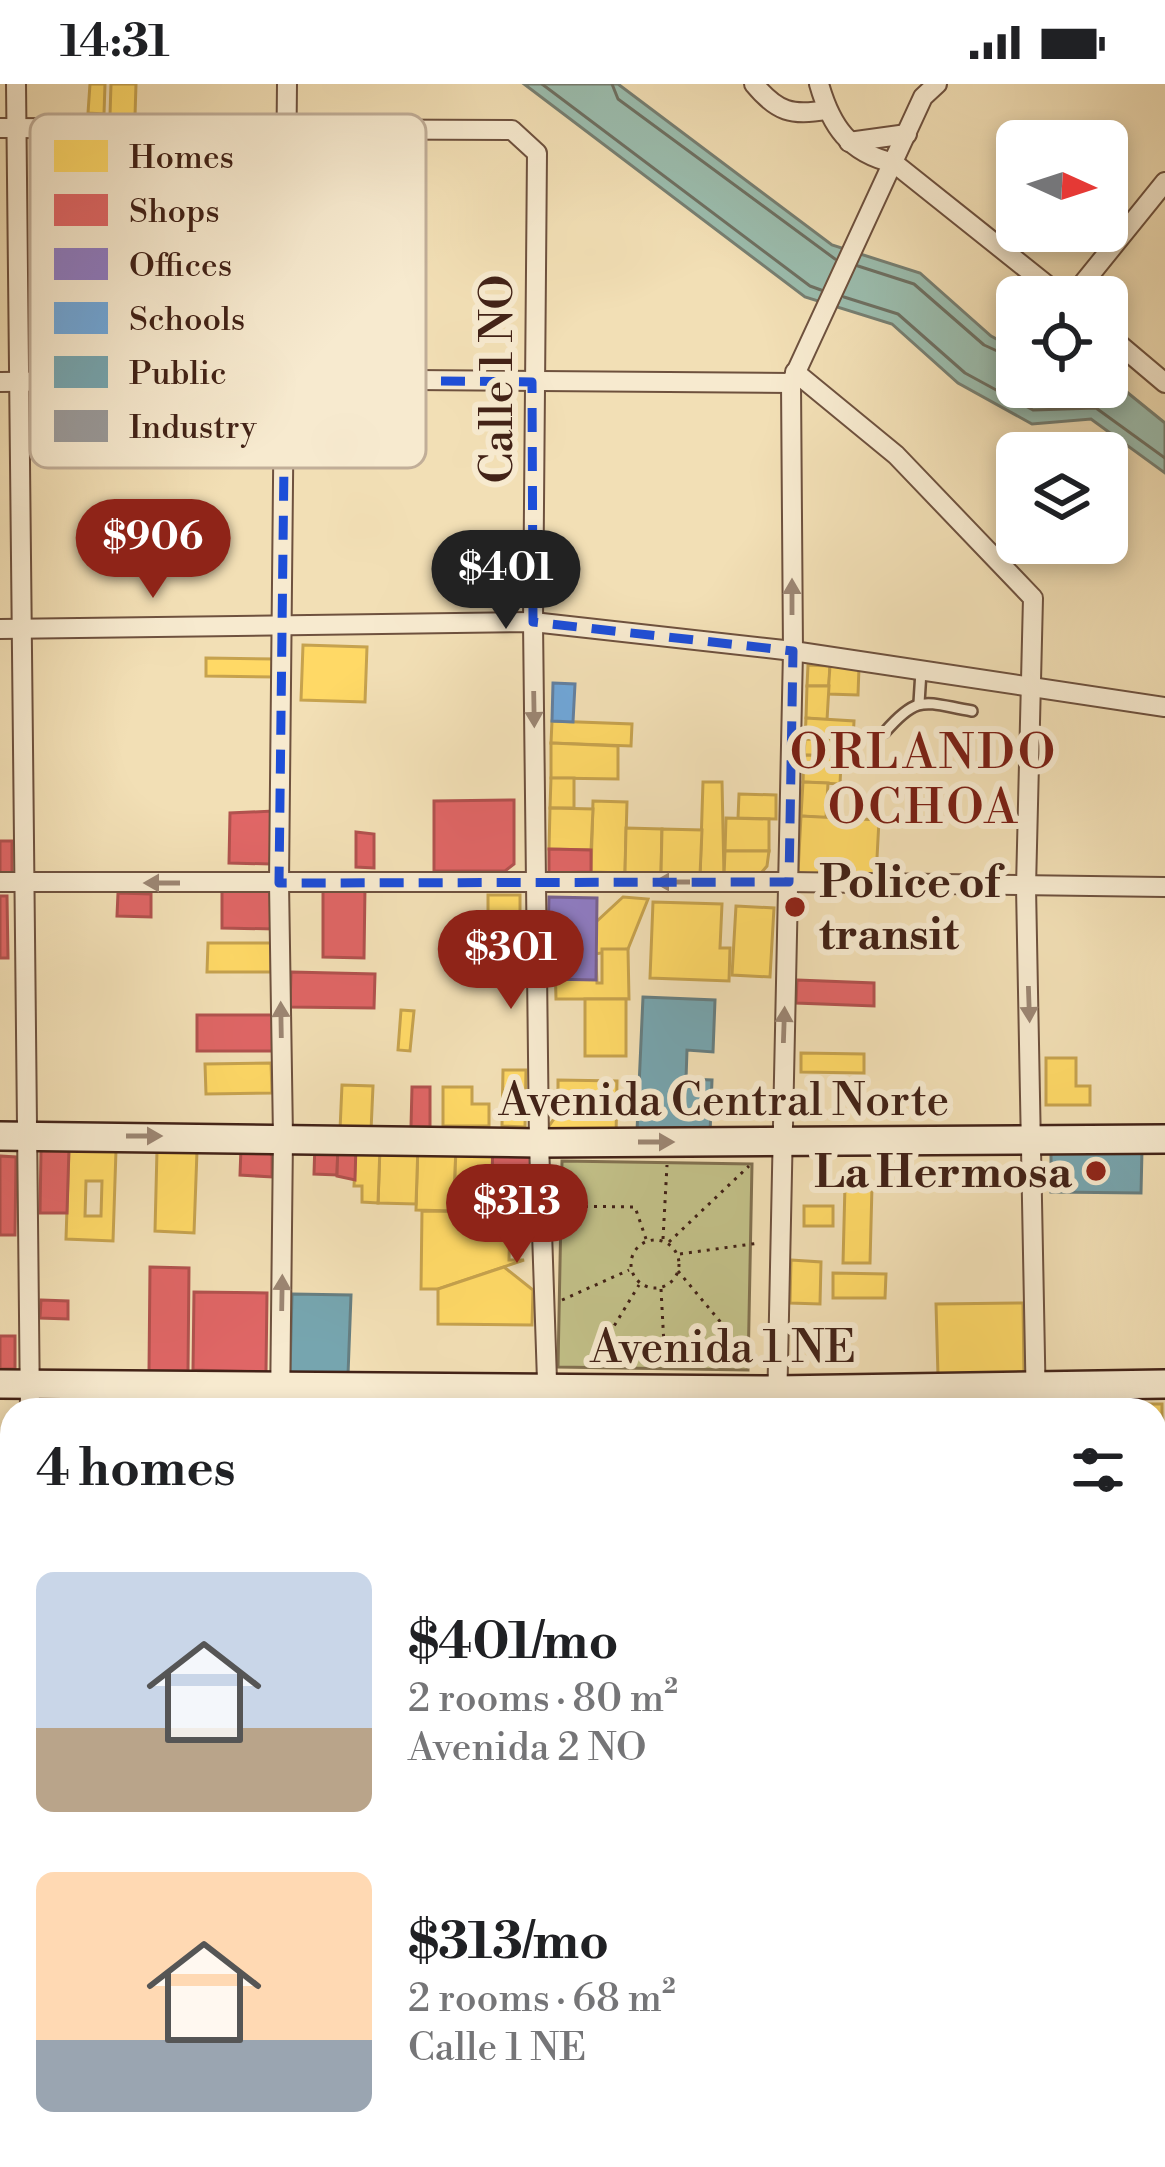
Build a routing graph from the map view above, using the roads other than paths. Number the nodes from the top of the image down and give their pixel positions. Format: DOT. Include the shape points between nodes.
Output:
graph roads {
  1 [pos="16,84"];
  2 [pos="287,84"];
  3 [pos="754,84"];
  4 [pos="819,84"];
  5 [pos="937,84"];
  6 [pos="826,110"];
  7 [pos="288,114"];
  8 [pos="9,128"];
  9 [pos="426,129"];
  10 [pos="907,134"];
  11 [pos="849,142"];
  12 [pos="894,163"];
  13 [pos="1165,182"];
  14 [pos="1036,276"];
  15 [pos="1089,276"];
  16 [pos="1128,352"];
  17 [pos="793,378"];
  18 [pos="426,381"];
  19 [pos="532,382"];
  20 [pos="9,383"];
  21 [pos="1165,383"];
  22 [pos="284,468"];
  23 [pos="533,622"];
  24 [pos="282,627"];
  25 [pos="0,629"];
  26 [pos="25,629"];
  27 [pos="793,651"];
  28 [pos="921,670"];
  29 [pos="1028,687"];
  30 [pos="919,703"];
  31 [pos="1165,706"];
  32 [pos="972,711"];
  33 [pos="885,731"];
  34 [pos="537,881"];
  35 [pos="0,882"];
  36 [pos="24,882"];
  37 [pos="789,882"];
  38 [pos="279,883"];
  39 [pos="1165,886"];
  40 [pos="1026,887"];
  41 [pos="14,1136"];
  42 [pos="283,1137"];
  43 [pos="1165,1138"];
  44 [pos="767,1142"];
  45 [pos="1033,1142"];
  46 [pos="539,1143"];
  47 [pos="0,1384"];
  48 [pos="1165,1384"];
  49 [pos="558,1394"];
  50 [pos="31,1397"];
  51 [pos="281,1398"];
  52 [pos="757,1398"];
  53 [pos="777,1398"];
  54 [pos="1035,1398"];
  1 -- 8 [label="street"];
  2 -- 7 [label="street"];
  3 -- 6 [label="street" via="782,112"];
  4 -- 6 [label="street"];
  5 -- 10 [label="street"];
  6 -- 11 [label="street"];
  8 -- 20 [label="street"];
  9 -- 19 [label="street, Calle 1 NO" via="512,130 537,153"];
  10 -- 11 [label="street"];
  10 -- 12 [label="street"];
  11 -- 12 [label="street"];
  12 -- 14 [label="street"];
  12 -- 17 [label="street"];
  13 -- 15 [label="street"];
  16 -- 21 [label="street"];
  17 -- 19 [label="street"];
  27 -- 17 [label="street, one-way"];
  17 -- 29 [label="street" via="896,455 1033,598"];
  18 -- 19 [label="street"];
  19 -- 23 [label="street, Calle 1 NO"];
  20 -- 26 [label="street"];
  22 -- 24 [label="street"];
  23 -- 24 [label="street"];
  23 -- 27 [label="street"];
  23 -- 34 [label="street, Calle 1 NO, one-way"];
  24 -- 26 [label="street"];
  24 -- 38 [label="street"];
  25 -- 26 [label="street"];
  26 -- 36 [label="street"];
  27 -- 28 [label="street"];
  27 -- 37 [label="street"];
  28 -- 29 [label="street"];
  28 -- 30 [label="lane"];
  29 -- 31 [label="street"];
  29 -- 40 [label="street"];
  30 -- 32 [label="lane"];
  30 -- 33 [label="lane"];
  37 -- 34 [label="street, one-way"];
  34 -- 38 [label="street"];
  34 -- 46 [label="street, Calle 1 NO"];
  35 -- 36 [label="street"];
  38 -- 36 [label="street, one-way"];
  36 -- 41 [label="street"];
  37 -- 40 [label="street"];
  44 -- 37 [label="street, one-way"];
  42 -- 38 [label="street, one-way"];
  39 -- 40 [label="street"];
  40 -- 45 [label="street, one-way"];
  41 -- 42 [label="street, Avenida Central Norte, one-way"];
  41 -- 50 [label="street"];
  42 -- 46 [label="street, Avenida Central Norte"];
  51 -- 42 [label="street, one-way"];
  43 -- 45 [label="street, Avenida Central Norte"];
  44 -- 45 [label="street, Avenida Central Norte"];
  46 -- 44 [label="street, Avenida Central Norte, one-way"];
  44 -- 53 [label="street" via="778,1241"];
  45 -- 54 [label="street"];
  46 -- 49 [label="street, Calle 1 NO" via="545,1308"];
  47 -- 50 [label="street, Avenida 1 NE"];
  48 -- 54 [label="street, Avenida 1 NE"];
  49 -- 51 [label="street, Avenida 1 NE"];
  49 -- 52 [label="street, Avenida 1 NE" via="666,1389"];
  50 -- 51 [label="street, Avenida 1 NE"];
}
